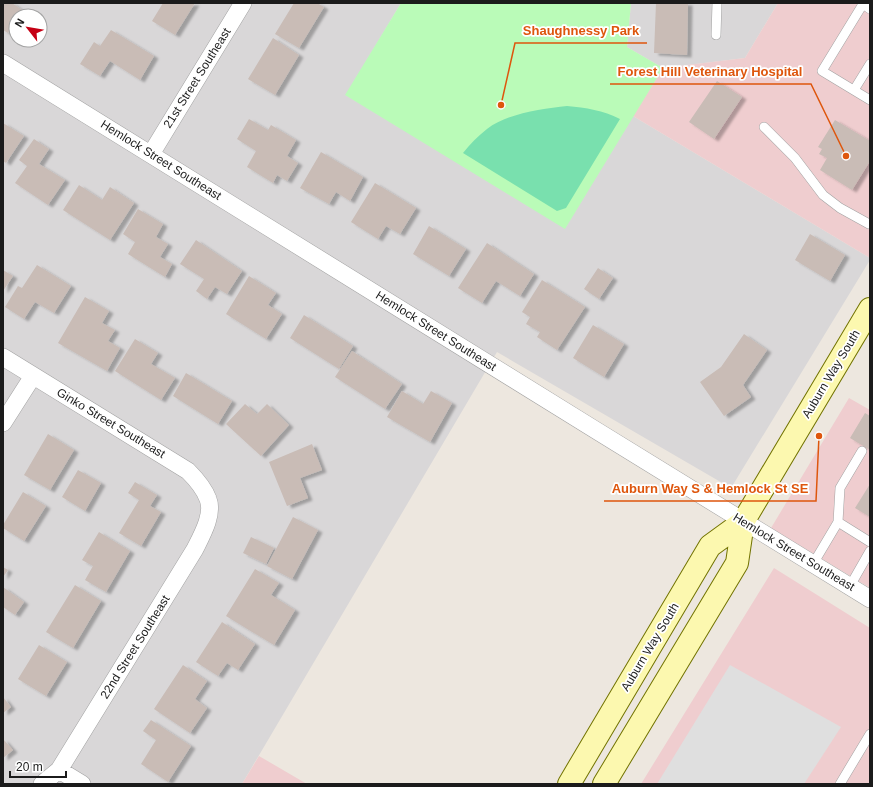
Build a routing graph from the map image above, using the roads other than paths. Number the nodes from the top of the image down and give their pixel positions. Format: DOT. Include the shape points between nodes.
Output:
graph roads {
  1 [pos="243,3"];
  2 [pos="716,3"];
  3 [pos="870,9"];
  4 [pos="716,35"];
  5 [pos="3,63"];
  6 [pos="870,64"];
  7 [pos="854,90"];
  8 [pos="870,100"];
  9 [pos="764,127"];
  10 [pos="151,154"];
  11 [pos="870,224"];
  12 [pos="870,309"];
  13 [pos="3,357"];
  14 [pos="33,376"];
  15 [pos="3,423"];
  16 [pos="862,451"];
  17 [pos="209,500"];
  18 [pos="744,522"];
  19 [pos="838,522"];
  20 [pos="870,542"];
  21 [pos="870,551"];
  22 [pos="812,564"];
  23 [pos="850,586"];
  24 [pos="870,599"];
  25 [pos="609,716"];
  26 [pos="870,734"];
  27 [pos="59,770"];
  28 [pos="42,784"];
  29 [pos="82,784"];
  30 [pos="569,784"];
  31 [pos="586,784"];
  32 [pos="604,784"];
  33 [pos="840,784"];
  1 -- 10 [label="street, 21st Street Southeast"];
  2 -- 4 [label="lane"];
  3 -- 7 [label="lane" via="863,4 822,71"];
  5 -- 10 [label="street, Hemlock Street Southeast"];
  6 -- 7 [label="lane"];
  7 -- 8 [label="lane"];
  9 -- 11 [label="lane" via="795,158 823,195 840,208"];
  10 -- 18 [label="street, Hemlock Street Southeast"];
  12 -- 18 [label="main road, Auburn Way South"];
  13 -- 14 [label="street, Ginko Street Southeast"];
  14 -- 15 [label="street"];
  14 -- 17 [label="street, Ginko Street Southeast" via="188,471"];
  16 -- 19 [label="lane" via="840,488"];
  17 -- 27 [label="street, 22nd Street Southeast" via="209,516 195,549"];
  18 -- 22 [label="street, Hemlock Street Southeast"];
  18 -- 25 [label="main road, Auburn Way South" via="710,546"];
  18 -- 32 [label="main road, Auburn Way South" via="737,563"];
  19 -- 20 [label="lane"];
  19 -- 22 [label="lane"];
  21 -- 23 [label="lane"];
  22 -- 23 [label="street, Hemlock Street Southeast"];
  23 -- 24 [label="street, Hemlock Street Southeast"];
  25 -- 30 [label="main road, Auburn Way South"];
  25 -- 31 [label="main road" via="608,739"];
  26 -- 33 [label="lane"];
  27 -- 28 [label="street, 22nd Street Southeast"];
  27 -- 29 [label="street"];
}
